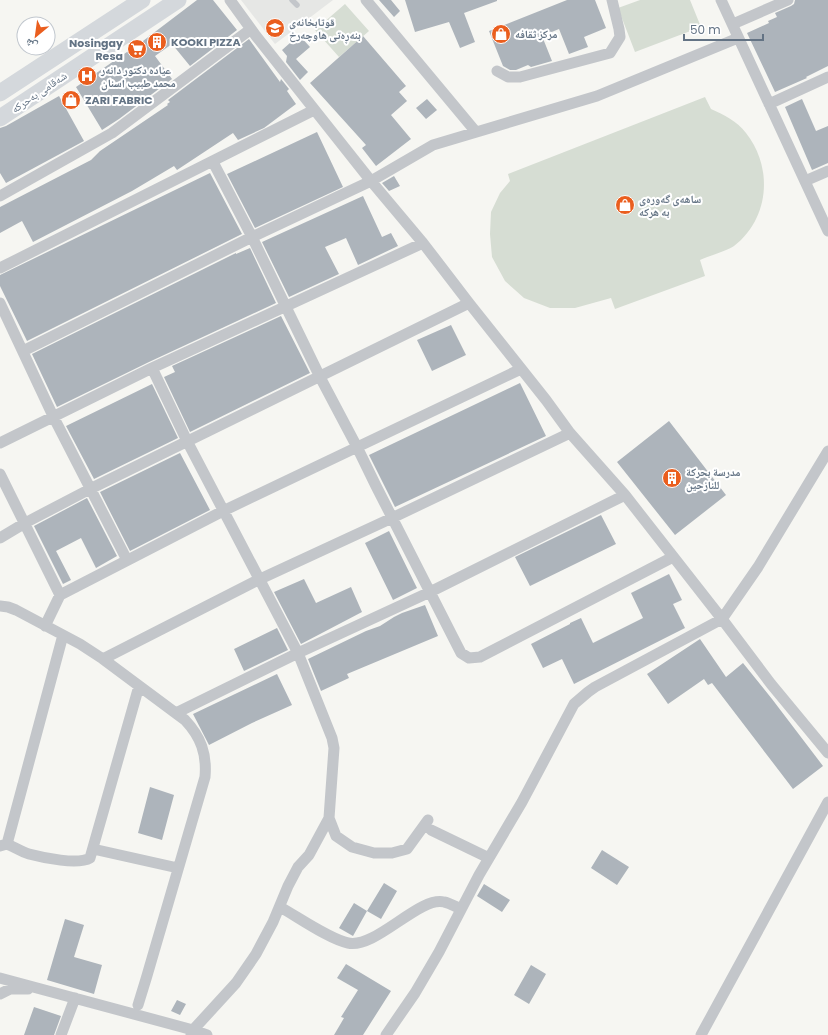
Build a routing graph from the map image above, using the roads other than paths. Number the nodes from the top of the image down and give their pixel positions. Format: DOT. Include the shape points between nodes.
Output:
graph roads {
  1 [pos="142,0"];
  2 [pos="178,0"];
  3 [pos="230,0"];
  4 [pos="292,0"];
  5 [pos="366,0"];
  6 [pos="612,0"];
  7 [pos="722,0"];
  8 [pos="788,0"];
  9 [pos="296,5"];
  10 [pos="733,24"];
  11 [pos="251,29"];
  12 [pos="738,38"];
  13 [pos="496,71"];
  14 [pos="828,77"];
  15 [pos="3,92"];
  16 [pos="769,104"];
  17 [pos="18,107"];
  18 [pos="314,110"];
  19 [pos="0,118"];
  20 [pos="476,132"];
  21 [pos="213,162"];
  22 [pos="828,171"];
  23 [pos="371,181"];
  24 [pos="805,181"];
  25 [pos="0,196"];
  26 [pos="828,231"];
  27 [pos="252,237"];
  28 [pos="423,243"];
  29 [pos="0,268"];
  30 [pos="0,303"];
  31 [pos="469,303"];
  32 [pos="285,307"];
  33 [pos="23,350"];
  34 [pos="152,368"];
  35 [pos="521,369"];
  36 [pos="320,377"];
  37 [pos="53,416"];
  38 [pos="570,433"];
  39 [pos="187,441"];
  40 [pos="0,443"];
  41 [pos="357,447"];
  42 [pos="828,451"];
  43 [pos="0,474"];
  44 [pos="90,489"];
  45 [pos="625,495"];
  46 [pos="223,511"];
  47 [pos="392,518"];
  48 [pos="25,523"];
  49 [pos="0,538"];
  50 [pos="673,557"];
  51 [pos="127,560"];
  52 [pos="258,580"];
  53 [pos="430,592"];
  54 [pos="60,595"];
  55 [pos="0,606"];
  56 [pos="722,619"];
  57 [pos="44,626"];
  58 [pos="63,635"];
  59 [pos="298,653"];
  60 [pos="103,659"];
  61 [pos="139,686"];
  62 [pos="176,713"];
  63 [pos="828,753"];
  64 [pos="828,802"];
  65 [pos="329,818"];
  66 [pos="3,845"];
  67 [pos="93,849"];
  68 [pos="489,858"];
  69 [pos="178,868"];
  70 [pos="280,907"];
  71 [pos="461,909"];
  72 [pos="0,978"];
  73 [pos="38,988"];
  74 [pos="0,994"];
  75 [pos="75,998"];
  76 [pos="138,1005"];
  77 [pos="192,1032"];
  78 [pos="61,1035"];
  79 [pos="207,1035"];
  80 [pos="386,1035"];
  81 [pos="701,1035"];
  1 -- 15 [label="main road, شەقامی بەحرکە"];
  2 -- 17 [label="main road, شەقامی بەحرکە"];
  3 -- 11 [label="street"];
  4 -- 9 [label="lane"];
  5 -- 20 [label="street"];
  6 -- 13 [label="street" via="620,37 610,53 520,77"];
  7 -- 10 [label="street"];
  8 -- 10 [label="street"];
  10 -- 12 [label="street"];
  11 -- 18 [label="street"];
  11 -- 25 [label="street" via="112,133"];
  12 -- 16 [label="street"];
  12 -- 20 [label="street" via="597,96"];
  14 -- 16 [label="street"];
  15 -- 17 [label="main road"];
  16 -- 24 [label="street"];
  17 -- 19 [label="main road, شەقامی بەحرکە"];
  18 -- 21 [label="street"];
  18 -- 23 [label="street"];
  20 -- 23 [label="street" via="433,145"];
  21 -- 27 [label="street"];
  21 -- 29 [label="street"];
  22 -- 24 [label="street"];
  23 -- 27 [label="street"];
  23 -- 28 [label="street"];
  24 -- 26 [label="street"];
  27 -- 32 [label="street"];
  27 -- 33 [label="street"];
  28 -- 31 [label="street"];
  28 -- 32 [label="street"];
  30 -- 33 [label="street"];
  31 -- 35 [label="street"];
  31 -- 36 [label="street"];
  32 -- 34 [label="street"];
  32 -- 36 [label="street"];
  33 -- 37 [label="street"];
  34 -- 37 [label="street"];
  34 -- 39 [label="street"];
  35 -- 38 [label="street"];
  35 -- 41 [label="street"];
  36 -- 39 [label="street"];
  36 -- 41 [label="street"];
  37 -- 40 [label="street"];
  37 -- 44 [label="street"];
  38 -- 45 [label="street"];
  38 -- 47 [label="street"];
  39 -- 44 [label="street"];
  39 -- 46 [label="street"];
  41 -- 46 [label="street"];
  41 -- 47 [label="street"];
  42 -- 56 [label="street" via="758,567"];
  43 -- 48 [label="street"];
  44 -- 48 [label="street"];
  44 -- 51 [label="street"];
  45 -- 50 [label="street"];
  45 -- 53 [label="street"];
  46 -- 51 [label="street"];
  46 -- 52 [label="street"];
  47 -- 52 [label="street"];
  47 -- 53 [label="street"];
  48 -- 49 [label="street"];
  48 -- 54 [label="street"];
  50 -- 53 [label="street" via="480,657 469,658 461,653"];
  50 -- 56 [label="street"];
  51 -- 54 [label="street"];
  52 -- 59 [label="street"];
  52 -- 60 [label="street"];
  53 -- 59 [label="street"];
  54 -- 57 [label="street"];
  55 -- 57 [label="street" via="16,610"];
  56 -- 63 [label="street"];
  56 -- 68 [label="street" via="595,687 580,698 569,712 522,802"];
  57 -- 58 [label="street"];
  58 -- 60 [label="street"];
  58 -- 66 [label="street"];
  59 -- 62 [label="street"];
  59 -- 65 [label="street" via="334,748"];
  60 -- 61 [label="street"];
  61 -- 62 [label="street"];
  61 -- 67 [label="street"];
  62 -- 69 [label="street" via="198,736 204,751 206,767"];
  64 -- 81 [label="street"];
  65 -- 68 [label="street" via="336,836 352,847 374,854 408,849 429,825"];
  65 -- 70 [label="street" via="309,855 298,867"];
  66 -- 67 [label="street" via="29,854 78,862 90,858"];
  67 -- 69 [label="street"];
  68 -- 71 [label="street"];
  69 -- 76 [label="street"];
  70 -- 71 [label="street" via="348,943 364,942 428,904 443,901"];
  70 -- 77 [label="street" via="256,954 236,983"];
  71 -- 80 [label="street" via="427,973"];
  72 -- 73 [label="street"];
  73 -- 74 [label="street" via="10,989"];
  73 -- 75 [label="street"];
  75 -- 77 [label="street"];
  75 -- 78 [label="street"];
  77 -- 79 [label="street"];
}
